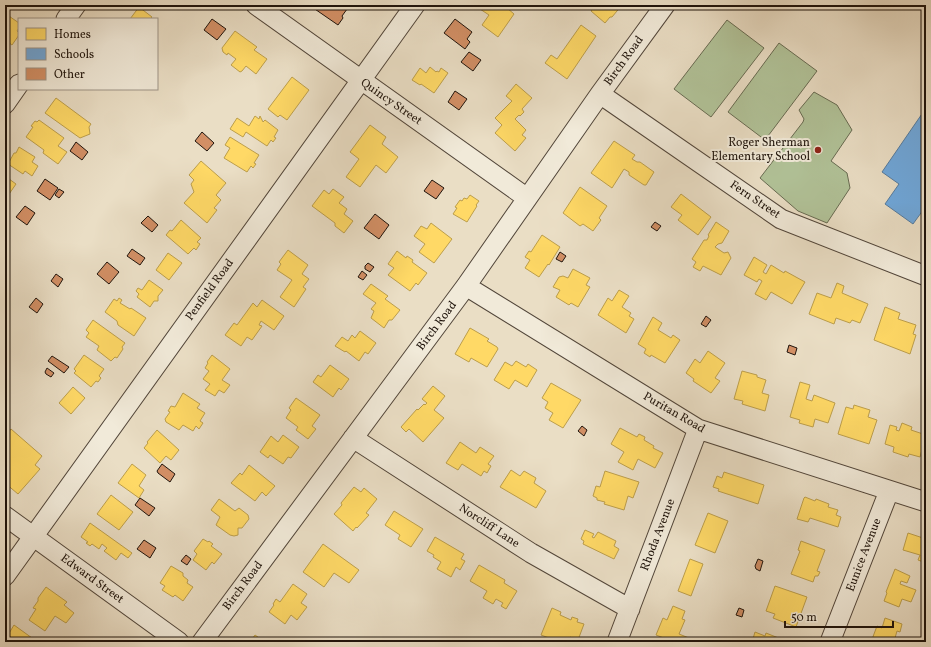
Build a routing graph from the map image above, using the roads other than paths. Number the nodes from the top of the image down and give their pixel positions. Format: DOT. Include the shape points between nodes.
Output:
graph roads {
  1 [pos="76,5"];
  2 [pos="256,5"];
  3 [pos="415,5"];
  4 [pos="666,5"];
  5 [pos="67,18"];
  6 [pos="360,81"];
  7 [pos="18,85"];
  8 [pos="600,94"];
  9 [pos="5,104"];
  10 [pos="526,198"];
  11 [pos="926,276"];
  12 [pos="466,286"];
  13 [pos="698,429"];
  14 [pos="353,438"];
  15 [pos="889,491"];
  16 [pos="926,502"];
  17 [pos="5,516"];
  18 [pos="34,537"];
  19 [pos="5,576"];
  20 [pos="630,608"];
  21 [pos="179,642"];
  22 [pos="202,642"];
  23 [pos="617,642"];
  24 [pos="830,642"];
  1 -- 5 [label="street"];
  2 -- 6 [label="street, Quincy Street"];
  3 -- 6 [label="street, Penfield Road"];
  4 -- 8 [label="street, Birch Road"];
  6 -- 10 [label="street, Quincy Street"];
  6 -- 18 [label="street, Penfield Road"];
  7 -- 9 [label="street"];
  8 -- 10 [label="street, Birch Road"];
  8 -- 11 [label="street, Fern Street" via="781,219"];
  10 -- 12 [label="street, Birch Road"];
  12 -- 13 [label="street, Puritan Road"];
  12 -- 14 [label="street, Birch Road"];
  13 -- 15 [label="street, Puritan Road"];
  13 -- 20 [label="street, Rhoda Avenue"];
  14 -- 20 [label="street, Norcliff Lane" via="531,553"];
  14 -- 22 [label="street, Birch Road"];
  15 -- 16 [label="street, Puritan Road"];
  15 -- 24 [label="street, Eunice Avenue"];
  17 -- 18 [label="street, Edward Street"];
  18 -- 19 [label="street, Penfield Road"];
  18 -- 21 [label="street, Edward Street"];
  20 -- 23 [label="street, Rhoda Avenue"];
}
